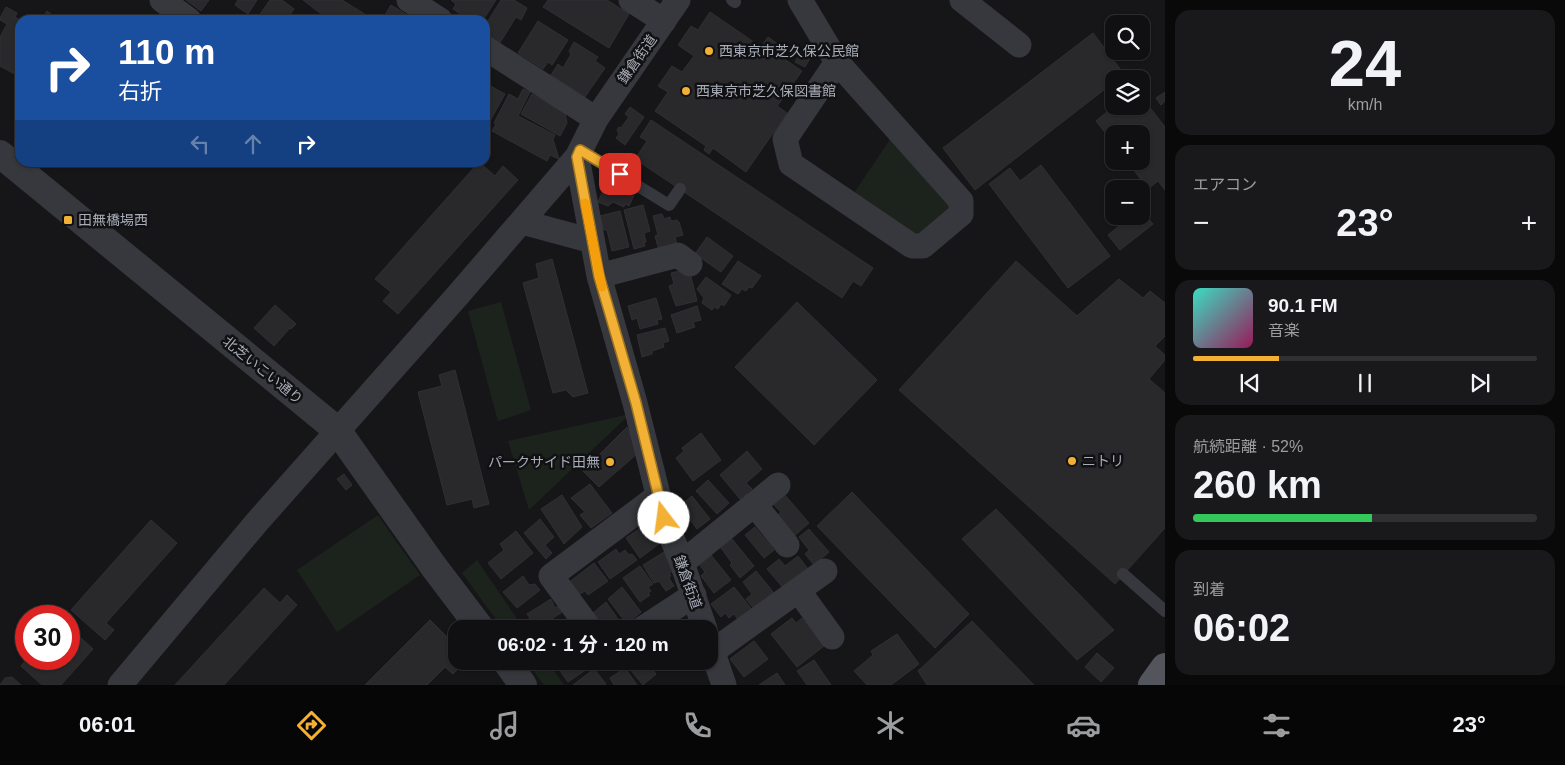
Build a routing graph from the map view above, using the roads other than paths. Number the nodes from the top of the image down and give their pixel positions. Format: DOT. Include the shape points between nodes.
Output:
graph roads {
  1 [pos="162,0"];
  2 [pos="409,0"];
  3 [pos="631,0"];
  4 [pos="678,0"];
  5 [pos="800,0"];
  6 [pos="962,0"];
  7 [pos="182,15"];
  8 [pos="432,15"];
  9 [pos="664,21"];
  10 [pos="1019,45"];
  11 [pos="490,51"];
  12 [pos="837,62"];
  13 [pos="596,120"];
  14 [pos="0,154"];
  15 [pos="579,154"];
  16 [pos="15,166"];
  17 [pos="16,167"];
  18 [pos="680,189"];
  19 [pos="522,222"];
  20 [pos="592,241"];
  21 [pos="690,264"];
  22 [pos="599,276"];
  23 [pos="337,430"];
  24 [pos="778,485"];
  25 [pos="658,496"];
  26 [pos="754,504"];
  27 [pos="787,545"];
  28 [pos="682,563"];
  29 [pos="825,571"];
  30 [pos="1123,574"];
  31 [pos="798,590"];
  32 [pos="694,595"];
  33 [pos="1165,611"];
  34 [pos="474,620"];
  35 [pos="583,620"];
  36 [pos="656,620"];
  37 [pos="702,620"];
  38 [pos="832,637"];
  39 [pos="718,642"];
  40 [pos="718,667"];
  41 [pos="1165,667"];
  42 [pos="512,670"];
  43 [pos="120,685"];
  44 [pos="523,685"];
  45 [pos="724,685"];
  46 [pos="1152,685"];
  1 -- 7 [label="street"];
  2 -- 8 [label="street"];
  3 -- 9 [label="street"];
  4 -- 9 [label="street, 鎌倉街道"];
  5 -- 12 [label="street"];
  6 -- 10 [label="street"];
  9 -- 13 [label="street, 鎌倉街道"];
  11 -- 13 [label="street"];
  12 -- 12 [label="street" via="961,201 961,214 924,246 912,246 791,164 784,138"];
  13 -- 15 [label="street, 鎌倉街道"];
  14 -- 16 [label="street, 北芝いこい通り"];
  15 -- 18 [label="lane" via="668,205"];
  15 -- 19 [label="street, 鎌倉街道"];
  15 -- 20 [label="street, 鎌倉街道"];
  17 -- 23 [label="street, 北芝いこい通り"];
  19 -- 20 [label="street"];
  19 -- 23 [label="street, 鎌倉街道"];
  20 -- 22 [label="street, 鎌倉街道"];
  21 -- 22 [label="street" via="678,254"];
  22 -- 25 [label="street, 鎌倉街道" via="636,403"];
  23 -- 34 [label="street, 北芝いこい通り"];
  23 -- 43 [label="street, 鎌倉街道"];
  24 -- 26 [label="street"];
  25 -- 28 [label="street, 鎌倉街道"];
  25 -- 35 [label="street" via="551,576"];
  26 -- 27 [label="street"];
  26 -- 28 [label="street"];
  28 -- 32 [label="street, 鎌倉街道"];
  29 -- 31 [label="street"];
  30 -- 33 [label="lane"];
  31 -- 38 [label="street"];
  31 -- 39 [label="street"];
  32 -- 36 [label="street"];
  32 -- 37 [label="street, 鎌倉街道"];
  40 -- 45 [label="street"];
  41 -- 46 [label="main road"];
  42 -- 44 [label="street"];
}
